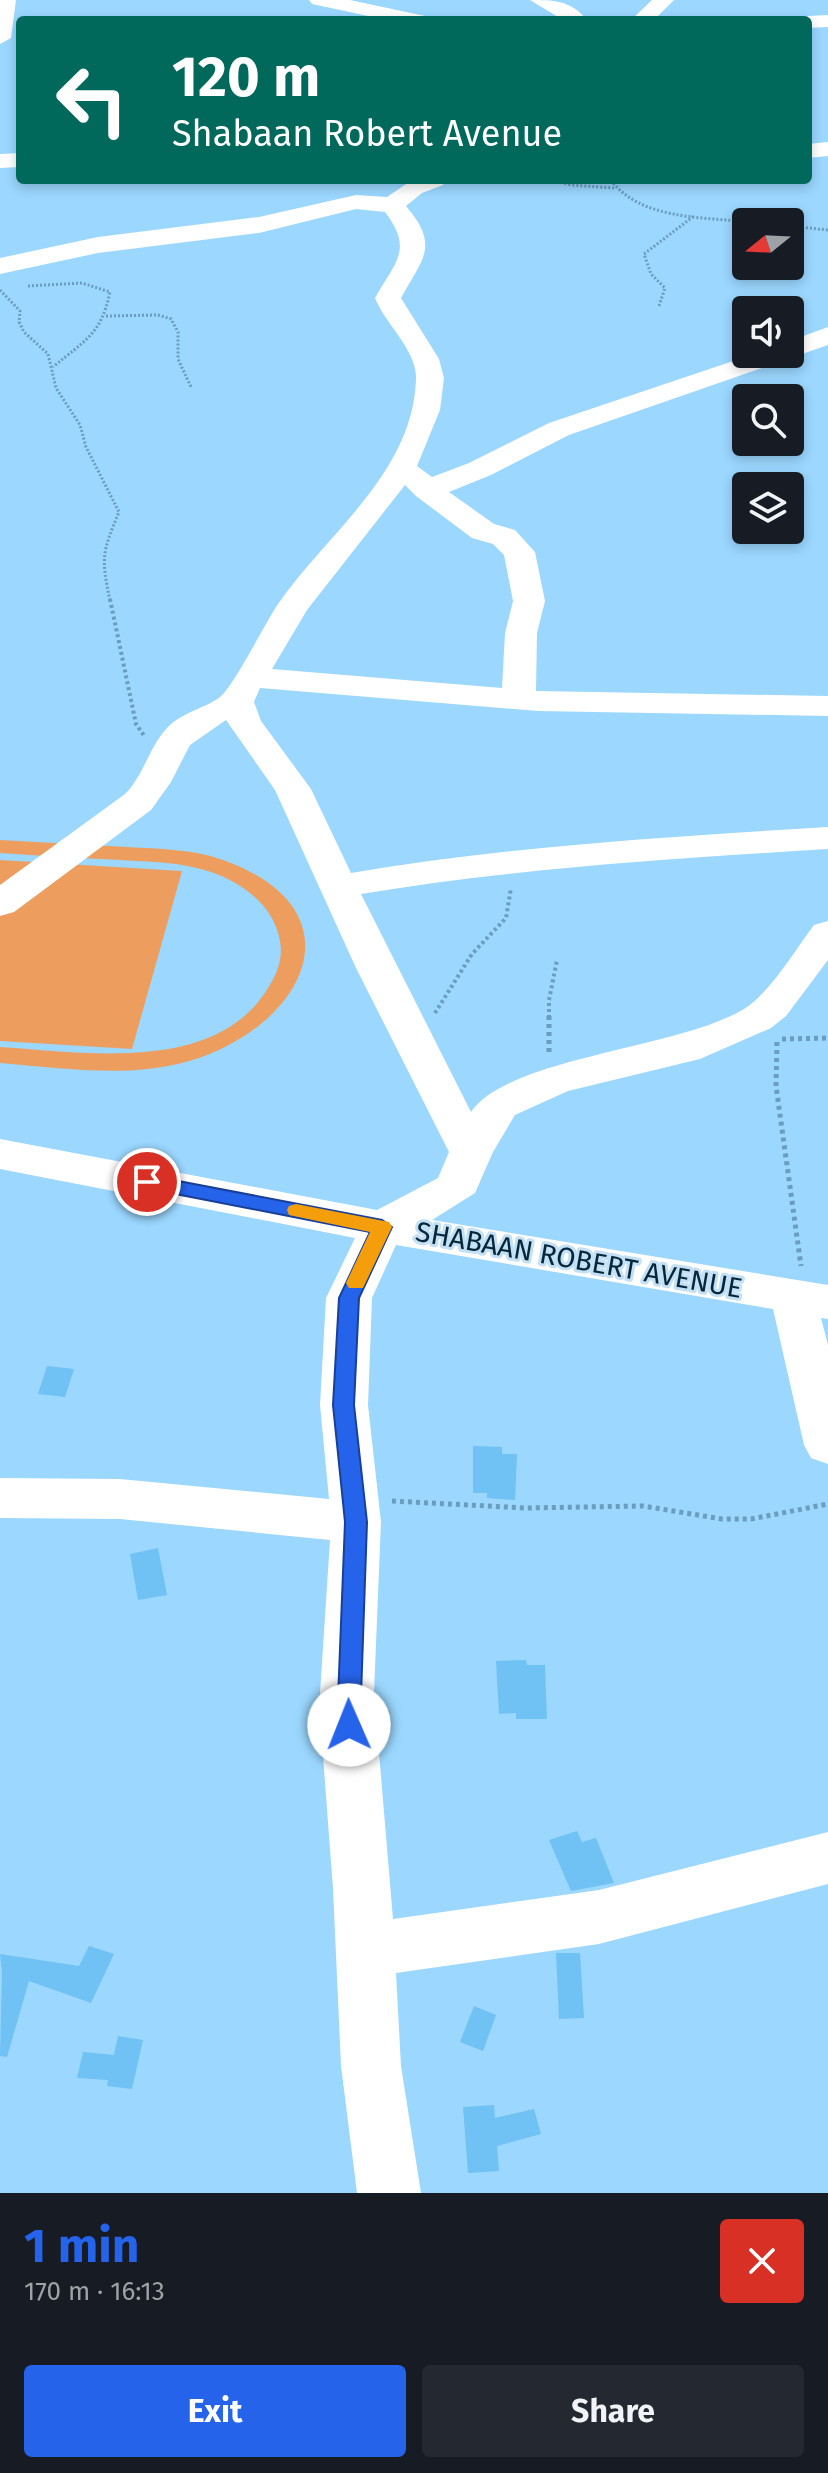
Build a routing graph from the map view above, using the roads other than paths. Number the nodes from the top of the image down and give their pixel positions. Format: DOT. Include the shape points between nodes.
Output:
graph roads {
  1 [pos="6,0"];
  2 [pos="319,0"];
  3 [pos="540,0"];
  4 [pos="664,0"];
  5 [pos="398,16"];
  6 [pos="571,16"];
  7 [pos="646,16"];
  8 [pos="0,39"];
  9 [pos="0,56"];
  10 [pos="424,184"];
  11 [pos="393,205"];
  12 [pos="6,277"];
  13 [pos="828,335"];
  14 [pos="804,345"];
  15 [pos="740,368"];
  16 [pos="403,465"];
  17 [pos="427,490"];
  18 [pos="244,690"];
  19 [pos="519,700"];
  20 [pos="828,706"];
  21 [pos="828,838"];
  22 [pos="338,887"];
  23 [pos="0,904"];
  24 [pos="828,933"];
  25 [pos="552,1081"];
  26 [pos="444,1095"];
  27 [pos="471,1152"];
  28 [pos="0,1154"];
  29 [pos="382,1227"];
  30 [pos="810,1299"];
  31 [pos="828,1445"];
  32 [pos="0,1498"];
  33 [pos="354,1511"];
  34 [pos="828,1858"];
  35 [pos="363,1950"];
  36 [pos="389,2193"];
  1 -- 8 [label="street"];
  2 -- 5 [label="street"];
  3 -- 6 [label="street"];
  4 -- 7 [label="street"];
  8 -- 9 [label="street"];
  10 -- 11 [label="street"];
  11 -- 12 [label="street" via="356,202 259,225 98,245"];
  11 -- 16 [label="street" via="415,245 388,298 431,376 423,417"];
  13 -- 14 [label="street"];
  15 -- 17 [label="street" via="559,429"];
  16 -- 17 [label="street"];
  16 -- 18 [label="street" via="373,513 300,596"];
  17 -- 19 [label="street" via="519,552 529,601 521,633"];
  18 -- 19 [label="street"];
  18 -- 22 [label="street" via="244,722 293,789"];
  18 -- 23 [label="street" via="183,732 140,800"];
  19 -- 20 [label="street"];
  21 -- 22 [label="street" via="511,860"];
  22 -- 26 [label="street"];
  24 -- 25 [label="street" via="757,1019 685,1049"];
  25 -- 26 [label="street"];
  25 -- 27 [label="street" via="500,1105"];
  26 -- 27 [label="street"];
  27 -- 29 [label="street" via="453,1189"];
  28 -- 29 [label="street, SHABAAN ROBERT AVENUE"];
  29 -- 30 [label="street, SHABAAN ROBERT AVENUE"];
  29 -- 33 [label="street" via="349,1298 344,1405"];
  30 -- 31 [label="street"];
  32 -- 33 [label="street"];
  33 -- 35 [label="street" via="347,1693"];
  34 -- 35 [label="street" via="599,1917"];
  35 -- 36 [label="street" via="371,2066"];
}
